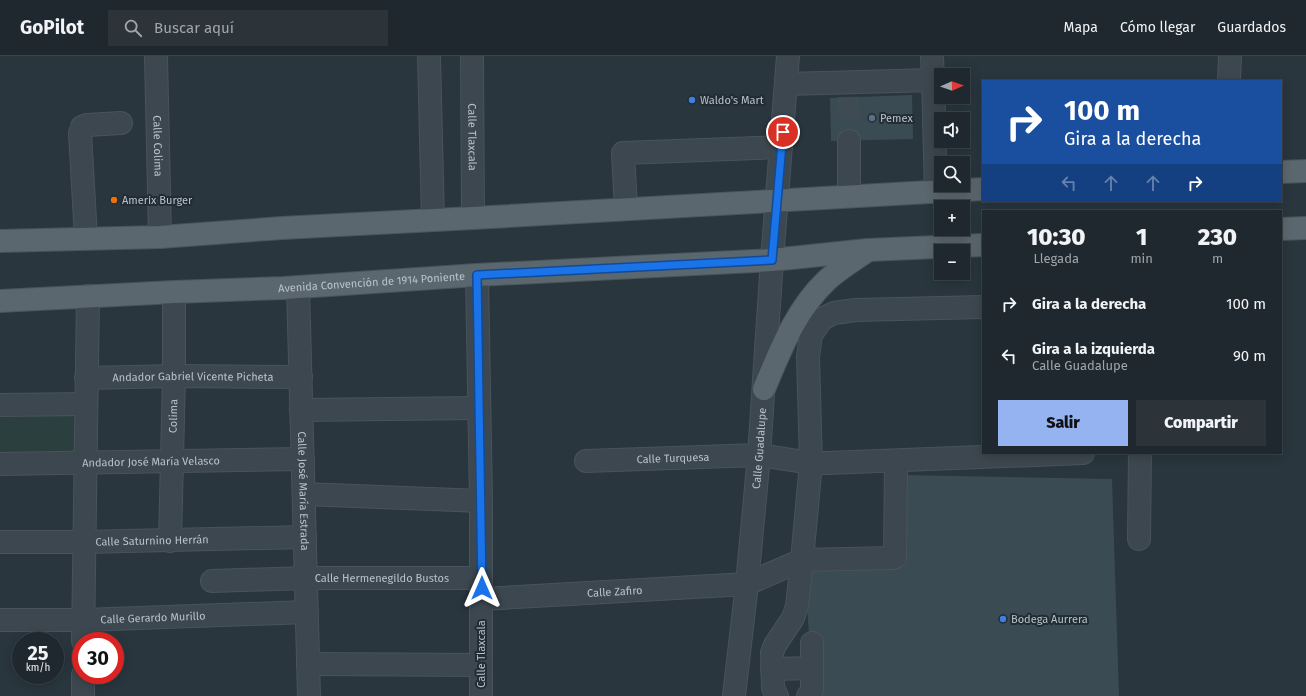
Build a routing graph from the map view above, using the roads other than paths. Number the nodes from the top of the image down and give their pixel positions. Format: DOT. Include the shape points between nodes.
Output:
graph roads {
  1 [pos="156,56"];
  2 [pos="429,56"];
  3 [pos="472,56"];
  4 [pos="788,56"];
  5 [pos="932,56"];
  6 [pos="1230,56"];
  7 [pos="933,80"];
  8 [pos="1229,80"];
  9 [pos="787,84"];
  10 [pos="121,123"];
  11 [pos="849,141"];
  12 [pos="781,148"];
  13 [pos="935,156"];
  14 [pos="1306,171"];
  15 [pos="1282,172"];
  16 [pos="982,188"];
  17 [pos="970,189"];
  18 [pos="934,191"];
  19 [pos="850,196"];
  20 [pos="777,200"];
  21 [pos="626,209"];
  22 [pos="473,218"];
  23 [pos="432,220"];
  24 [pos="1306,228"];
  25 [pos="1282,229"];
  26 [pos="160,237"];
  27 [pos="86,238"];
  28 [pos="0,241"];
  29 [pos="982,245"];
  30 [pos="868,250"];
  31 [pos="772,260"];
  32 [pos="477,275"];
  33 [pos="298,287"];
  34 [pos="174,292"];
  35 [pos="88,296"];
  36 [pos="0,301"];
  37 [pos="982,307"];
  38 [pos="174,376"];
  39 [pos="301,377"];
  40 [pos="86,378"];
  41 [pos="764,389"];
  42 [pos="86,404"];
  43 [pos="0,405"];
  44 [pos="479,408"];
  45 [pos="301,410"];
  46 [pos="1047,454"];
  47 [pos="1140,454"];
  48 [pos="759,455"];
  49 [pos="303,459"];
  50 [pos="172,461"];
  51 [pos="896,461"];
  52 [pos="86,462"];
  53 [pos="586,462"];
  54 [pos="811,463"];
  55 [pos="0,464"];
  56 [pos="304,494"];
  57 [pos="481,501"];
  58 [pos="305,537"];
  59 [pos="1139,539"];
  60 [pos="170,541"];
  61 [pos="0,542"];
  62 [pos="84,542"];
  63 [pos="802,560"];
  64 [pos="306,578"];
  65 [pos="212,581"];
  66 [pos="747,584"];
  67 [pos="482,588"];
  68 [pos="307,612"];
  69 [pos="0,620"];
  70 [pos="84,631"];
  71 [pos="812,643"];
  72 [pos="308,664"];
  73 [pos="481,665"];
  74 [pos="812,668"];
  75 [pos="772,669"];
  76 [pos="83,684"];
  77 [pos="82,696"];
  78 [pos="309,696"];
  79 [pos="481,696"];
  80 [pos="734,696"];
  81 [pos="777,696"];
  82 [pos="808,696"];
  1 -- 26 [label="street, Calle Colima"];
  2 -- 23 [label="street"];
  3 -- 22 [label="street, Calle Tlaxcala"];
  4 -- 9 [label="street, Calle Guadalupe"];
  5 -- 7 [label="street"];
  6 -- 8 [label="street"];
  7 -- 9 [label="street" via="848,90"];
  7 -- 13 [label="street"];
  9 -- 12 [label="street, Calle Guadalupe"];
  10 -- 27 [label="street" via="86,125 80,133"];
  11 -- 19 [label="street"];
  12 -- 20 [label="street, Calle Guadalupe"];
  12 -- 21 [label="street" via="623,153"];
  14 -- 15 [label="main road"];
  16 -- 17 [label="main road"];
  18 -- 19 [label="main road"];
  19 -- 20 [label="main road"];
  20 -- 21 [label="main road"];
  20 -- 31 [label="street, Calle Guadalupe"];
  21 -- 22 [label="main road"];
  22 -- 23 [label="main road"];
  23 -- 26 [label="main road"];
  24 -- 25 [label="main road"];
  26 -- 27 [label="main road"];
  27 -- 28 [label="main road"];
  29 -- 30 [label="main road, Avenida Convención de 1914 Poniente"];
  30 -- 31 [label="main road, Avenida Convención de 1914 Poniente"];
  30 -- 41 [label="main road" via="827,280 799,315"];
  31 -- 32 [label="main road, Avenida Convención de 1914 Poniente"];
  31 -- 41 [label="street, Calle Guadalupe"];
  32 -- 33 [label="main road, Avenida Convención de 1914 Poniente"];
  32 -- 44 [label="street, Calle Tlaxcala"];
  33 -- 34 [label="main road, Avenida Convención de 1914 Poniente"];
  33 -- 39 [label="street, Calle José María Estrada"];
  34 -- 35 [label="main road, Avenida Convención de 1914 Poniente"];
  34 -- 38 [label="street, Colima"];
  35 -- 36 [label="main road, Avenida Convención de 1914 Poniente"];
  35 -- 40 [label="street"];
  37 -- 54 [label="street" via="856,310 834,313 822,319 811,335 808,358"];
  38 -- 39 [label="street, Andador Gabriel Vicente Picheta"];
  38 -- 40 [label="street, Andador Gabriel Vicente Picheta"];
  38 -- 50 [label="street, Colima"];
  39 -- 45 [label="street, Calle José María Estrada"];
  40 -- 42 [label="street"];
  41 -- 48 [label="street, Calle Guadalupe"];
  42 -- 43 [label="street"];
  42 -- 52 [label="street"];
  44 -- 45 [label="street"];
  44 -- 57 [label="street, Calle Tlaxcala"];
  45 -- 49 [label="street, Calle José María Estrada"];
  46 -- 51 [label="street, Calle Turquesa"];
  47 -- 59 [label="street"];
  48 -- 53 [label="street, Calle Turquesa"];
  48 -- 54 [label="street, Calle Turquesa"];
  48 -- 66 [label="street, Calle Guadalupe"];
  49 -- 50 [label="street, Andador José María Velasco"];
  49 -- 56 [label="street, Calle José María Estrada"];
  50 -- 52 [label="street, Andador José María Velasco"];
  50 -- 60 [label="street, Colima"];
  51 -- 54 [label="street, Calle Turquesa"];
  51 -- 63 [label="street" via="895,557"];
  52 -- 55 [label="street, Andador José María Velasco"];
  52 -- 62 [label="street"];
  54 -- 63 [label="street"];
  56 -- 57 [label="street"];
  56 -- 58 [label="street, Calle José María Estrada"];
  57 -- 67 [label="street, Calle Tlaxcala"];
  58 -- 60 [label="street, Calle Saturnino Herrán"];
  58 -- 64 [label="street, Calle José María Estrada"];
  60 -- 62 [label="street, Calle Saturnino Herrán"];
  61 -- 62 [label="street, Calle Saturnino Herrán"];
  62 -- 70 [label="street"];
  63 -- 66 [label="street"];
  63 -- 75 [label="street" via="797,606 793,618 772,653"];
  64 -- 65 [label="street, Calle Hermenegildo Bustos"];
  64 -- 67 [label="street, Calle Hermenegildo Bustos"];
  64 -- 68 [label="street, Calle José María Estrada"];
  66 -- 67 [label="street, Calle Zafiro"];
  66 -- 80 [label="street, Calle Guadalupe"];
  67 -- 73 [label="street, Calle Tlaxcala"];
  68 -- 70 [label="street, Calle Gerardo Murillo"];
  68 -- 72 [label="street, Calle José María Estrada"];
  69 -- 70 [label="street, Calle Gerardo Murillo"];
  71 -- 74 [label="street"];
  72 -- 73 [label="street"];
  72 -- 78 [label="street, Calle José María Estrada"];
  73 -- 79 [label="street, Calle Tlaxcala"];
  74 -- 75 [label="street"];
  74 -- 82 [label="street" via="812,689"];
  75 -- 81 [label="street" via="773,688"];
  76 -- 77 [label="street"];
}
